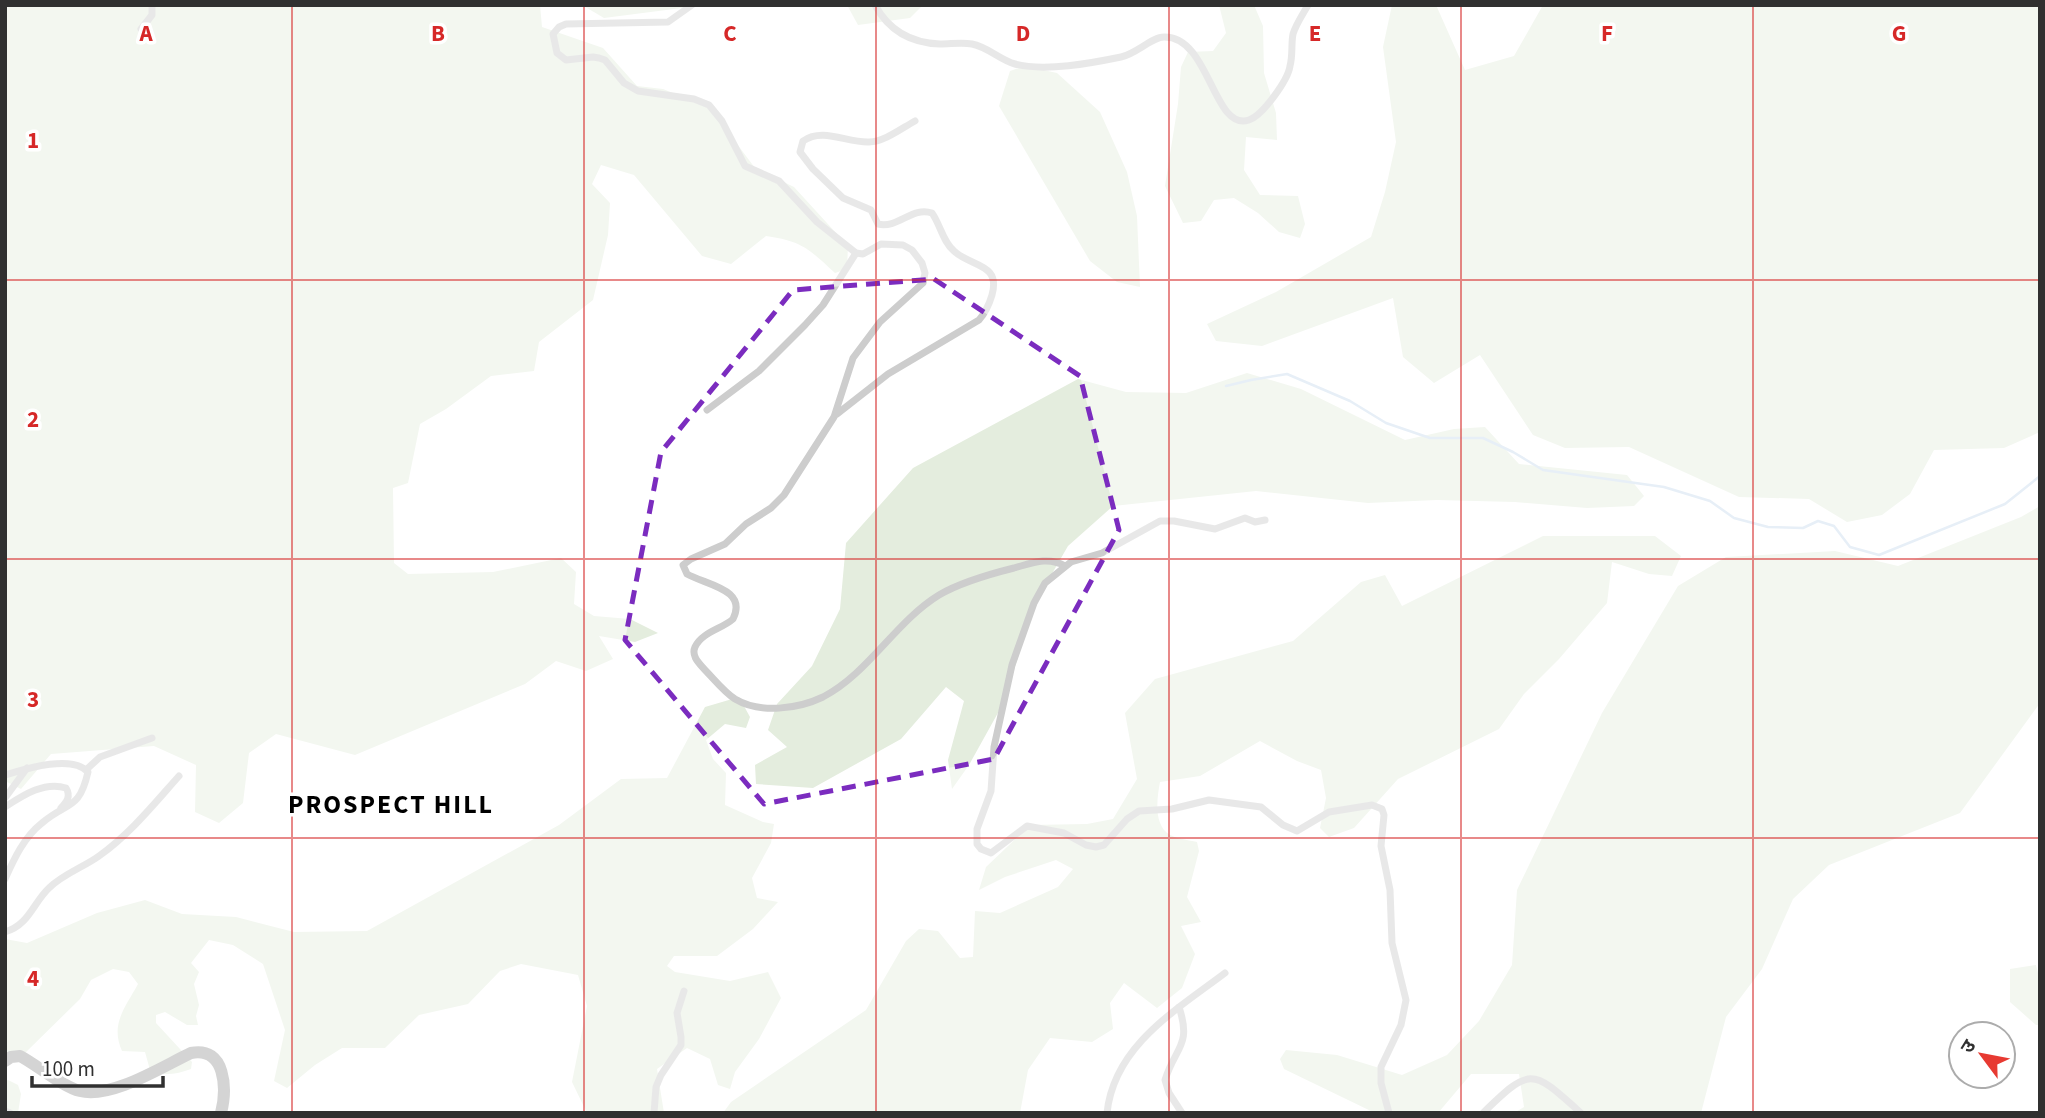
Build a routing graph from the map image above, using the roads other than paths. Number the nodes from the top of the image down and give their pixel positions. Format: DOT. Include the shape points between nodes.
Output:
graph roads {
  1 [pos="152,5"];
  2 [pos="692,5"];
  3 [pos="876,5"];
  4 [pos="1308,5"];
  5 [pos="141,29"];
  6 [pos="915,121"];
  7 [pos="856,253"];
  8 [pos="707,410"];
  9 [pos="834,417"];
  10 [pos="1265,520"];
  11 [pos="1065,566"];
  12 [pos="152,738"];
  13 [pos="27,768"];
  14 [pos="87,769"];
  15 [pos="5,775"];
  16 [pos="179,776"];
  17 [pos="5,798"];
  18 [pos="5,807"];
  19 [pos="53,816"];
  20 [pos="5,879"];
  21 [pos="5,932"];
  22 [pos="1225,973"];
  23 [pos="684,990"];
  24 [pos="1179,1007"];
  25 [pos="5,1061"];
  26 [pos="221,1113"];
  27 [pos="654,1113"];
  28 [pos="1107,1113"];
  29 [pos="1182,1113"];
  30 [pos="1389,1113"];
  31 [pos="1483,1113"];
  32 [pos="1581,1113"];
  1 -- 5 [label="street" via="152,15"];
  2 -- 7 [label="street" via="670,21 559,27 553,37 557,54 566,60 604,60 624,83 638,91 709,105 746,166 779,181 817,222"];
  3 -- 4 [label="street" via="893,29 911,38 971,44 1019,65 1051,67 1122,57 1160,38 1171,38 1197,57 1227,114 1241,121 1257,115 1283,83 1290,68 1294,33"];
  6 -- 9 [label="street" via="872,142 811,136 803,141 800,152 843,198 871,210 878,224 888,225 921,211 932,213 954,251 994,279 989,306 979,320 888,374"];
  7 -- 8 [label="street" via="805,325 753,376"];
  7 -- 9 [label="street" via="881,244 903,245 922,263 925,277 918,289 880,322 853,358"];
  9 -- 11 [label="street" via="775,504 718,548 683,565 687,574 737,600 733,619 706,636 694,651 696,660 733,698 770,708 810,703 858,671 909,619 939,596 1046,559"];
  10 -- 11 [label="street" via="1245,518 1215,529 1166,520 1102,554"];
  11 -- 30 [label="street" via="1040,591 1016,650 977,844 991,853 1027,826 1096,847 1104,845 1139,811 1209,800 1261,807 1297,831 1328,812 1372,805 1382,809 1381,846 1390,890 1391,935 1406,1000 1401,1025 1381,1067"];
  12 -- 14 [label="street" via="100,757"];
  13 -- 14 [label="street" via="55,763"];
  13 -- 15 [label="street"];
  13 -- 17 [label="street"];
  14 -- 19 [label="street" via="82,794"];
  16 -- 21 [label="street" via="130,830 47,889 27,920"];
  18 -- 19 [label="street" via="57,785 69,795"];
  19 -- 20 [label="street" via="27,839"];
  22 -- 24 [label="street"];
  23 -- 27 [label="street" via="677,1013 681,1045 656,1087"];
  24 -- 28 [label="street" via="1135,1046 1110,1091"];
  24 -- 29 [label="street" via="1184,1039 1165,1080"];
  25 -- 26 [label="highway" via="20,1056 79,1091 95,1092 201,1051 212,1055 220,1066"];
  31 -- 32 [label="street" via="1524,1078 1541,1080"];
}
